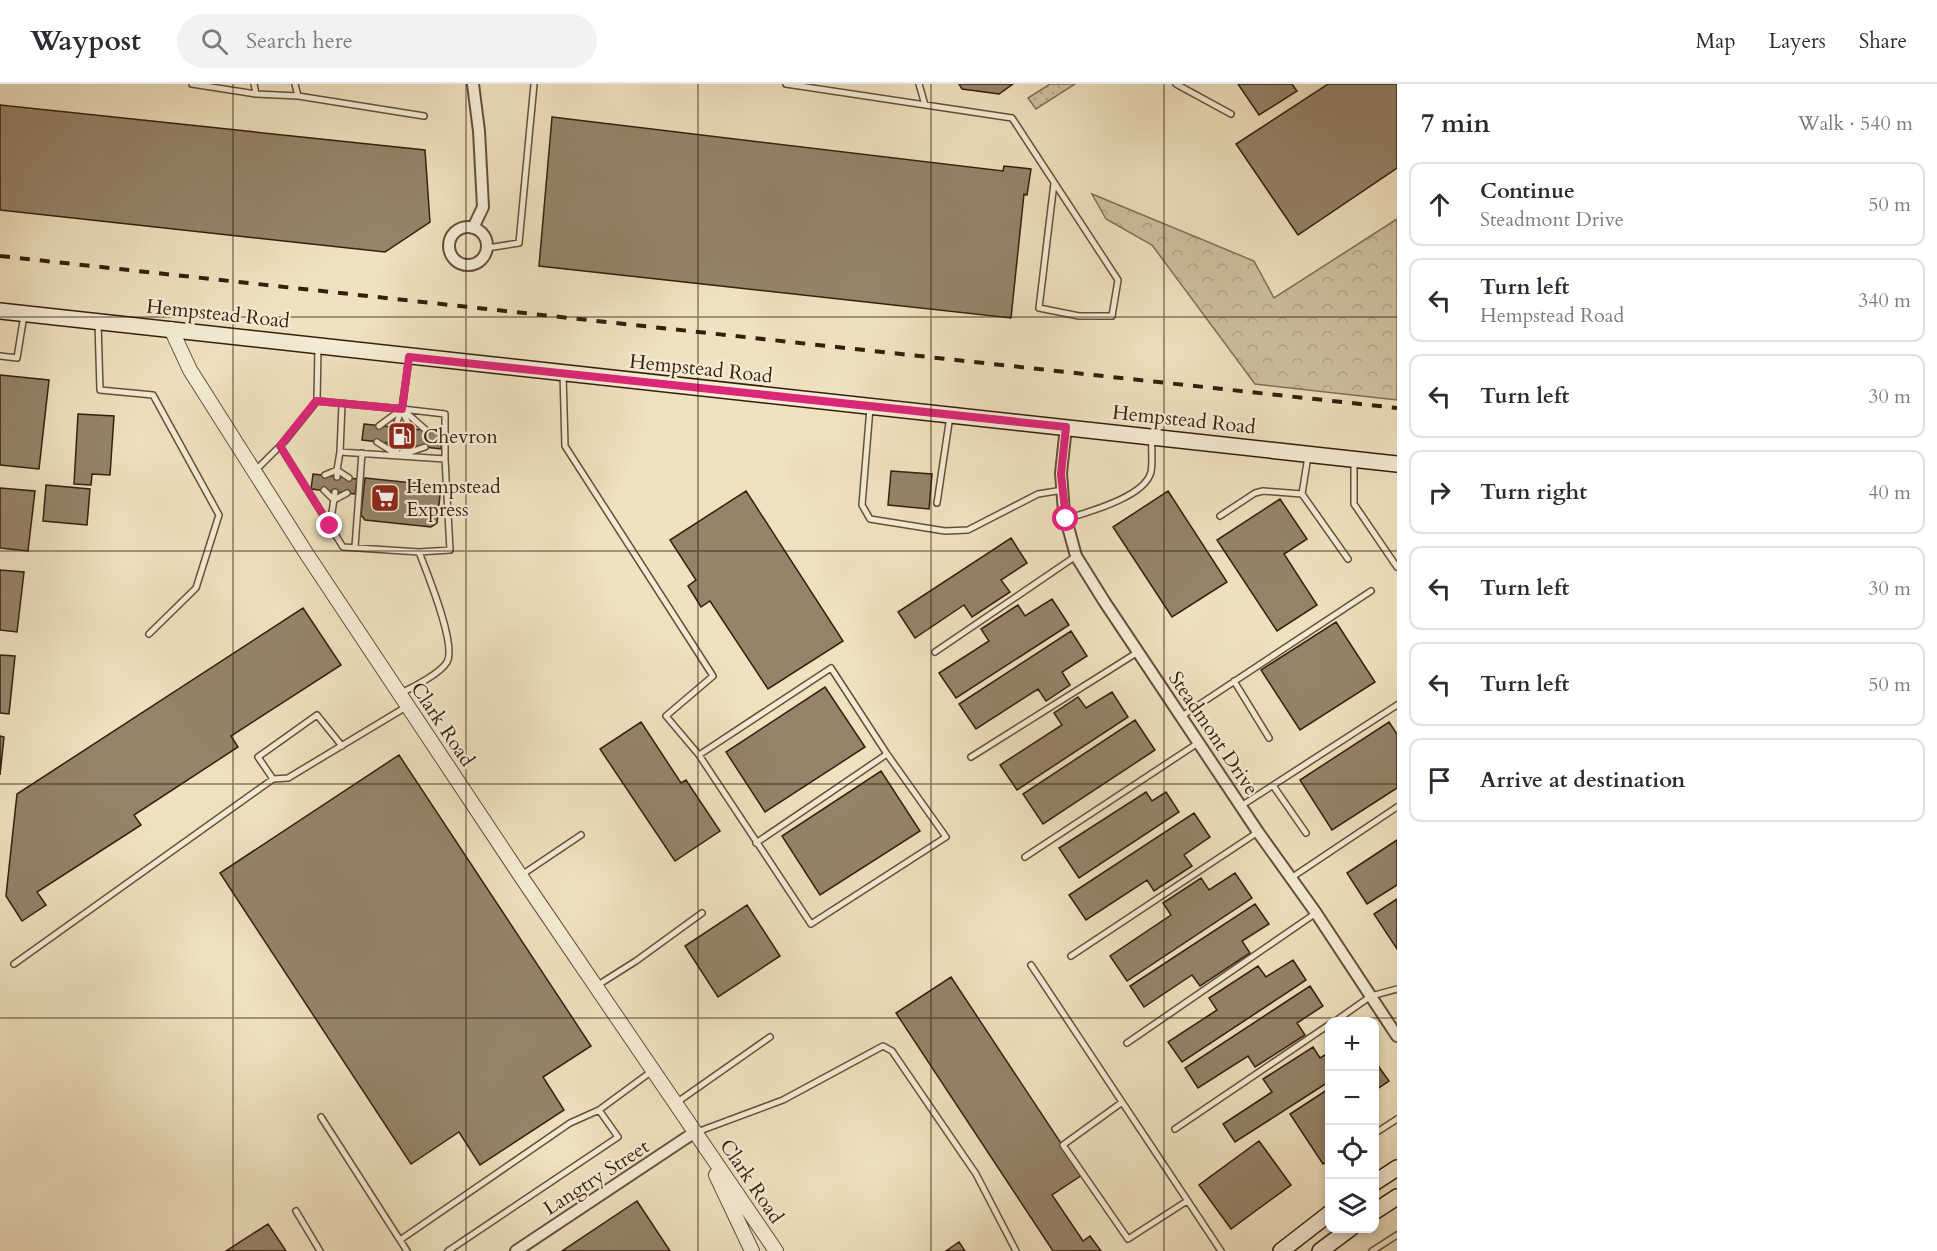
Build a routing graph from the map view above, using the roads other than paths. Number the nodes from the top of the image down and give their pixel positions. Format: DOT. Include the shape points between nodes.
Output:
graph roads {
  1 [pos="192,84"];
  2 [pos="254,84"];
  3 [pos="295,84"];
  4 [pos="473,84"];
  5 [pos="534,84"];
  6 [pos="786,84"];
  7 [pos="919,84"];
  8 [pos="1176,84"];
  9 [pos="256,94"];
  10 [pos="298,96"];
  11 [pos="925,105"];
  12 [pos="1231,114"];
  13 [pos="424,116"];
  14 [pos="1054,183"];
  15 [pos="473,228"];
  16 [pos="487,248"];
  17 [pos="0,311"];
  18 [pos="24,314"];
  19 [pos="98,321"];
  20 [pos="171,329"];
  21 [pos="318,346"];
  22 [pos="0,356"];
  23 [pos="409,357"];
  24 [pos="562,374"];
  25 [pos="316,401"];
  26 [pos="342,404"];
  27 [pos="870,407"];
  28 [pos="402,409"];
  29 [pos="950,415"];
  30 [pos="379,426"];
  31 [pos="1066,427"];
  32 [pos="395,428"];
  33 [pos="411,429"];
  34 [pos="427,431"];
  35 [pos="1152,437"];
  36 [pos="377,442"];
  37 [pos="393,444"];
  38 [pos="409,445"];
  39 [pos="280,446"];
  40 [pos="425,447"];
  41 [pos="340,452"];
  42 [pos="362,453"];
  43 [pos="1308,454"];
  44 [pos="399,456"];
  45 [pos="445,459"];
  46 [pos="1354,459"];
  47 [pos="1397,464"];
  48 [pos="254,471"];
  49 [pos="337,474"];
  50 [pos="325,475"];
  51 [pos="349,478"];
  52 [pos="324,490"];
  53 [pos="1062,490"];
  54 [pos="334,492"];
  55 [pos="347,493"];
  56 [pos="1302,494"];
  57 [pos="334,500"];
  58 [pos="938,503"];
  59 [pos="1220,516"];
  60 [pos="1066,519"];
  61 [pos="330,526"];
  62 [pos="355,547"];
  63 [pos="419,552"];
  64 [pos="1076,556"];
  65 [pos="1348,560"];
  66 [pos="1397,567"];
  67 [pos="1371,591"];
  68 [pos="149,634"];
  69 [pos="935,652"];
  70 [pos="1138,652"];
  71 [pos="1234,681"];
  72 [pos="404,700"];
  73 [pos="1397,705"];
  74 [pos="1182,716"];
  75 [pos="1269,738"];
  76 [pos="1199,742"];
  77 [pos="342,746"];
  78 [pos="887,754"];
  79 [pos="699,755"];
  80 [pos="971,757"];
  81 [pos="273,779"];
  82 [pos="1274,786"];
  83 [pos="1241,806"];
  84 [pos="1397,807"];
  85 [pos="1258,832"];
  86 [pos="1306,833"];
  87 [pos="581,835"];
  88 [pos="756,843"];
  89 [pos="1025,857"];
  90 [pos="520,876"];
  91 [pos="1291,878"];
  92 [pos="702,913"];
  93 [pos="1316,913"];
  94 [pos="1071,956"];
  95 [pos="14,964"];
  96 [pos="1031,965"];
  97 [pos="596,986"];
  98 [pos="1397,989"];
  99 [pos="1371,996"];
  100 [pos="1341,1017"];
  101 [pos="1325,1027"];
  102 [pos="1397,1036"];
  103 [pos="770,1037"];
  104 [pos="1127,1043"];
  105 [pos="654,1070"];
  106 [pos="676,1103"];
  107 [pos="1121,1103"];
  108 [pos="599,1110"];
  109 [pos="321,1117"];
  110 [pos="1397,1119"];
  111 [pos="1175,1129"];
  112 [pos="1379,1131"];
  113 [pos="695,1132"];
  114 [pos="1397,1168"];
  115 [pos="1378,1179"];
  116 [pos="1187,1201"];
  117 [pos="1395,1203"];
  118 [pos="1379,1210"];
  119 [pos="296,1211"];
  120 [pos="1325,1216"];
  121 [pos="1344,1233"];
  122 [pos="1397,1235"];
  123 [pos="400,1240"];
  124 [pos="1377,1250"];
  125 [pos="320,1251"];
  126 [pos="407,1251"];
  127 [pos="448,1251"];
  128 [pos="516,1251"];
  129 [pos="752,1251"];
  130 [pos="776,1251"];
  131 [pos="1016,1251"];
  132 [pos="1221,1251"];
  133 [pos="1281,1251"];
  134 [pos="1320,1251"];
  1 -- 9 [label="lane"];
  2 -- 9 [label="lane"];
  3 -- 10 [label="lane"];
  4 -- 15 [label="street" via="483,207"];
  5 -- 16 [label="lane" via="519,243"];
  6 -- 11 [label="lane"];
  7 -- 11 [label="lane"];
  8 -- 12 [label="lane"];
  9 -- 10 [label="lane"];
  10 -- 13 [label="lane"];
  11 -- 14 [label="lane" via="1012,118"];
  14 -- 14 [label="lane" via="1118,280 1112,316 1079,316 1039,308"];
  15 -- 16 [label="street" via="484,235"];
  15 -- 16 [label="street" via="461,228 452,236 449,247 453,258 463,264 475,263"];
  17 -- 18 [label="main road, Hempstead Road"];
  18 -- 19 [label="main road, Hempstead Road"];
  18 -- 22 [label="lane" via="17,358"];
  19 -- 20 [label="main road, Hempstead Road"];
  19 -- 68 [label="lane" via="100,390 153,395 219,515 196,588"];
  20 -- 21 [label="main road, Hempstead Road"];
  20 -- 48 [label="street, Clark Road" via="190,370"];
  21 -- 23 [label="main road, Hempstead Road"];
  21 -- 25 [label="lane"];
  23 -- 24 [label="main road, Hempstead Road"];
  23 -- 28 [label="lane"];
  24 -- 27 [label="main road, Hempstead Road"];
  24 -- 79 [label="lane" via="565,446 713,676 666,716"];
  25 -- 26 [label="lane"];
  25 -- 39 [label="lane"];
  26 -- 28 [label="lane"];
  26 -- 41 [label="lane"];
  27 -- 29 [label="main road, Hempstead Road"];
  27 -- 53 [label="lane" via="862,504 870,519 945,531 968,530 1038,494"];
  28 -- 30 [label="lane"];
  28 -- 32 [label="lane"];
  28 -- 33 [label="lane"];
  28 -- 34 [label="lane"];
  28 -- 45 [label="lane" via="445,414"];
  29 -- 31 [label="main road, Hempstead Road"];
  29 -- 58 [label="lane"];
  31 -- 35 [label="main road, Hempstead Road"];
  31 -- 53 [label="street, Steadmont Drive"];
  35 -- 43 [label="main road, Hempstead Road"];
  35 -- 60 [label="lane" via="1151,472 1138,489 1101,509"];
  36 -- 44 [label="lane"];
  37 -- 44 [label="lane"];
  38 -- 44 [label="lane"];
  39 -- 48 [label="lane"];
  39 -- 61 [label="lane"];
  40 -- 44 [label="lane"];
  41 -- 42 [label="lane"];
  41 -- 49 [label="lane"];
  42 -- 44 [label="lane"];
  42 -- 62 [label="lane"];
  43 -- 46 [label="main road, Hempstead Road"];
  43 -- 56 [label="lane"];
  44 -- 45 [label="lane"];
  45 -- 63 [label="lane" via="450,550"];
  46 -- 47 [label="main road, Hempstead Road"];
  46 -- 66 [label="lane" via="1354,504"];
  48 -- 72 [label="street, Clark Road"];
  49 -- 50 [label="lane"];
  49 -- 51 [label="lane"];
  52 -- 57 [label="lane"];
  53 -- 60 [label="street, Steadmont Drive"];
  54 -- 57 [label="lane"];
  55 -- 57 [label="lane"];
  56 -- 59 [label="lane" via="1255,493"];
  56 -- 65 [label="lane"];
  57 -- 61 [label="lane"];
  60 -- 64 [label="street, Steadmont Drive"];
  61 -- 62 [label="lane" via="343,547"];
  62 -- 63 [label="lane"];
  63 -- 72 [label="lane" via="450,650 447,664"];
  64 -- 69 [label="lane"];
  64 -- 70 [label="street, Steadmont Drive"];
  67 -- 71 [label="lane"];
  70 -- 74 [label="street, Steadmont Drive"];
  70 -- 80 [label="lane"];
  71 -- 74 [label="lane"];
  71 -- 75 [label="lane"];
  72 -- 77 [label="lane"];
  72 -- 90 [label="street, Clark Road"];
  73 -- 82 [label="lane"];
  74 -- 76 [label="street, Steadmont Drive"];
  76 -- 83 [label="street, Steadmont Drive"];
  76 -- 89 [label="lane"];
  77 -- 81 [label="lane" via="288,778"];
  77 -- 81 [label="lane" via="316,715 258,757"];
  78 -- 79 [label="lane" via="831,668"];
  78 -- 88 [label="lane"];
  78 -- 88 [label="lane" via="946,837 811,924"];
  79 -- 88 [label="lane"];
  81 -- 95 [label="lane"];
  82 -- 83 [label="lane"];
  82 -- 86 [label="lane"];
  83 -- 85 [label="street, Steadmont Drive"];
  84 -- 91 [label="lane"];
  85 -- 91 [label="street, Steadmont Drive"];
  85 -- 94 [label="lane"];
  87 -- 90 [label="lane"];
  90 -- 97 [label="street, Clark Road"];
  91 -- 93 [label="street, Steadmont Drive"];
  92 -- 97 [label="lane"];
  93 -- 99 [label="street, Steadmont Drive"];
  93 -- 104 [label="lane"];
  96 -- 107 [label="lane"];
  97 -- 105 [label="street, Clark Road"];
  98 -- 99 [label="lane"];
  99 -- 100 [label="lane"];
  99 -- 102 [label="street, Steadmont Drive"];
  101 -- 111 [label="lane"];
  103 -- 106 [label="lane"];
  105 -- 106 [label="street, Clark Road"];
  105 -- 108 [label="lane"];
  106 -- 113 [label="street, Clark Road"];
  107 -- 116 [label="lane"];
  107 -- 116 [label="lane" via="1064,1145 1070,1154 1128,1239"];
  108 -- 123 [label="lane" via="570,1123"];
  108 -- 127 [label="lane" via="618,1137"];
  109 -- 123 [label="lane"];
  110 -- 112 [label="lane"];
  113 -- 128 [label="street, Langtry Street"];
  113 -- 129 [label="street, Clark Road"];
  113 -- 130 [label="street, Clark Road"];
  113 -- 131 [label="lane" via="783,1101 883,1046 892,1051 976,1174"];
  114 -- 115 [label="main road"];
  116 -- 132 [label="lane"];
  117 -- 118 [label="main road"];
  119 -- 125 [label="lane"];
  120 -- 133 [label="main road"];
  121 -- 134 [label="main road"];
  122 -- 124 [label="lane"];
  123 -- 126 [label="lane"];
}
